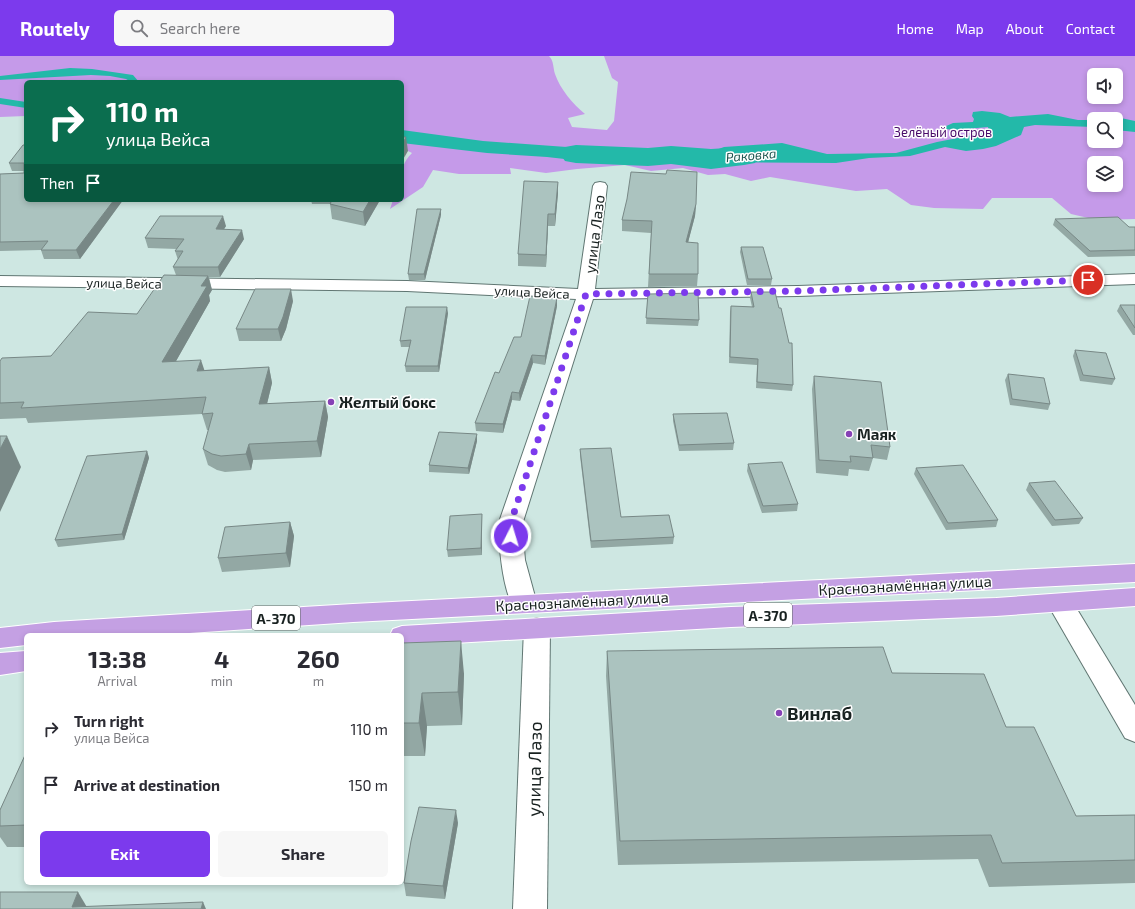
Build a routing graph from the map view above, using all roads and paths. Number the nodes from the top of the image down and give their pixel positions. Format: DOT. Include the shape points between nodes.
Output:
graph roads {
  1 [pos="600,186"];
  2 [pos="1135,279"];
  3 [pos="0,281"];
  4 [pos="586,294"];
  5 [pos="1135,573"];
  6 [pos="907,585"];
  7 [pos="1135,597"];
  8 [pos="1060,602"];
  9 [pos="917,610"];
  10 [pos="530,616"];
  11 [pos="59,633"];
  12 [pos="24,635"];
  13 [pos="404,636"];
  14 [pos="0,638"];
  15 [pos="24,661"];
  16 [pos="0,664"];
  17 [pos="1135,730"];
  18 [pos="530,909"];
  1 -- 4 [label="street, улица Лазо"];
  2 -- 4 [label="street, улица Вейса" via="798,291"];
  3 -- 4 [label="street, улица Вейса" via="407,286"];
  4 -- 10 [label="street, улица Лазо" via="510,525 513,560"];
  5 -- 6 [label="highway, Краснознамённая улица / А-370"];
  6 -- 9 [label="highway"];
  6 -- 10 [label="highway, Краснознамённая улица / А-370"];
  7 -- 8 [label="highway, Краснознамённая улица / А-370"];
  8 -- 9 [label="highway, Краснознамённая улица / А-370"];
  8 -- 17 [label="street"];
  9 -- 10 [label="highway, Краснознамённая улица / А-370" via="731,617"];
  10 -- 11 [label="highway, Краснознамённая улица / А-370" via="353,613"];
  10 -- 13 [label="highway, Краснознамённая улица / А-370"];
  10 -- 18 [label="street, улица Лазо"];
  12 -- 14 [label="highway, Краснознамённая улица / А-370"];
  15 -- 16 [label="highway"];
}
